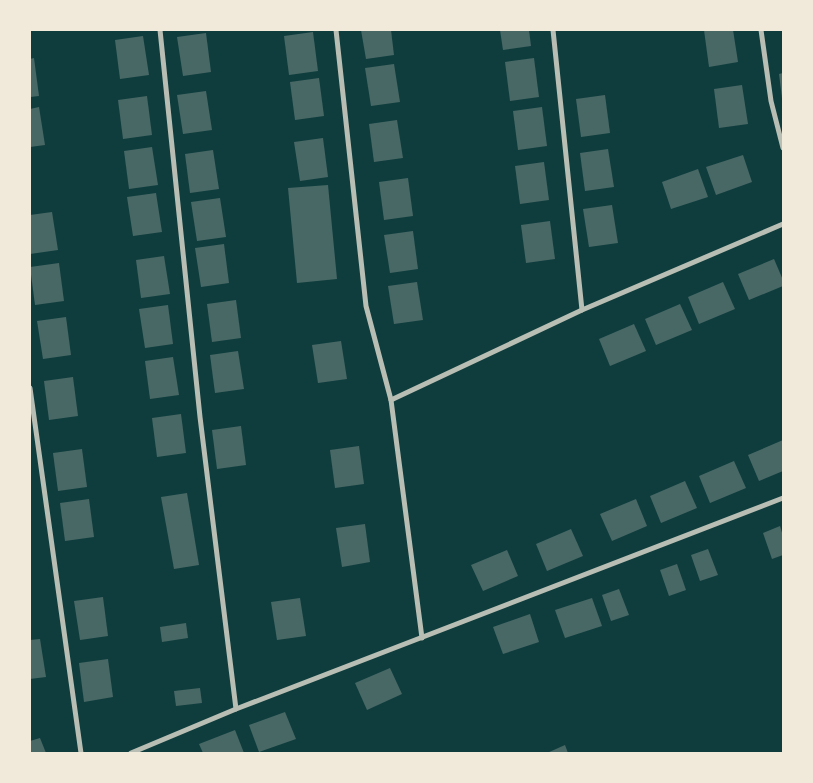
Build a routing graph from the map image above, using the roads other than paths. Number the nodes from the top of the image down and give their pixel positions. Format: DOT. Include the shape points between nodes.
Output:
graph roads {
  1 [pos="160,30"];
  2 [pos="336,30"];
  3 [pos="553,30"];
  4 [pos="761,30"];
  5 [pos="783,148"];
  6 [pos="783,224"];
  7 [pos="582,310"];
  8 [pos="30,388"];
  9 [pos="391,400"];
  10 [pos="783,498"];
  11 [pos="422,638"];
  12 [pos="236,709"];
  13 [pos="81,753"];
  14 [pos="131,753"];
  1 -- 12 [label="street" via="200,417"];
  2 -- 9 [label="street" via="366,306"];
  3 -- 7 [label="street"];
  4 -- 5 [label="street" via="771,101"];
  6 -- 7 [label="street"];
  7 -- 9 [label="street"];
  8 -- 13 [label="street"];
  9 -- 11 [label="street"];
  10 -- 11 [label="street"];
  11 -- 12 [label="street"];
  12 -- 14 [label="street"];
}
